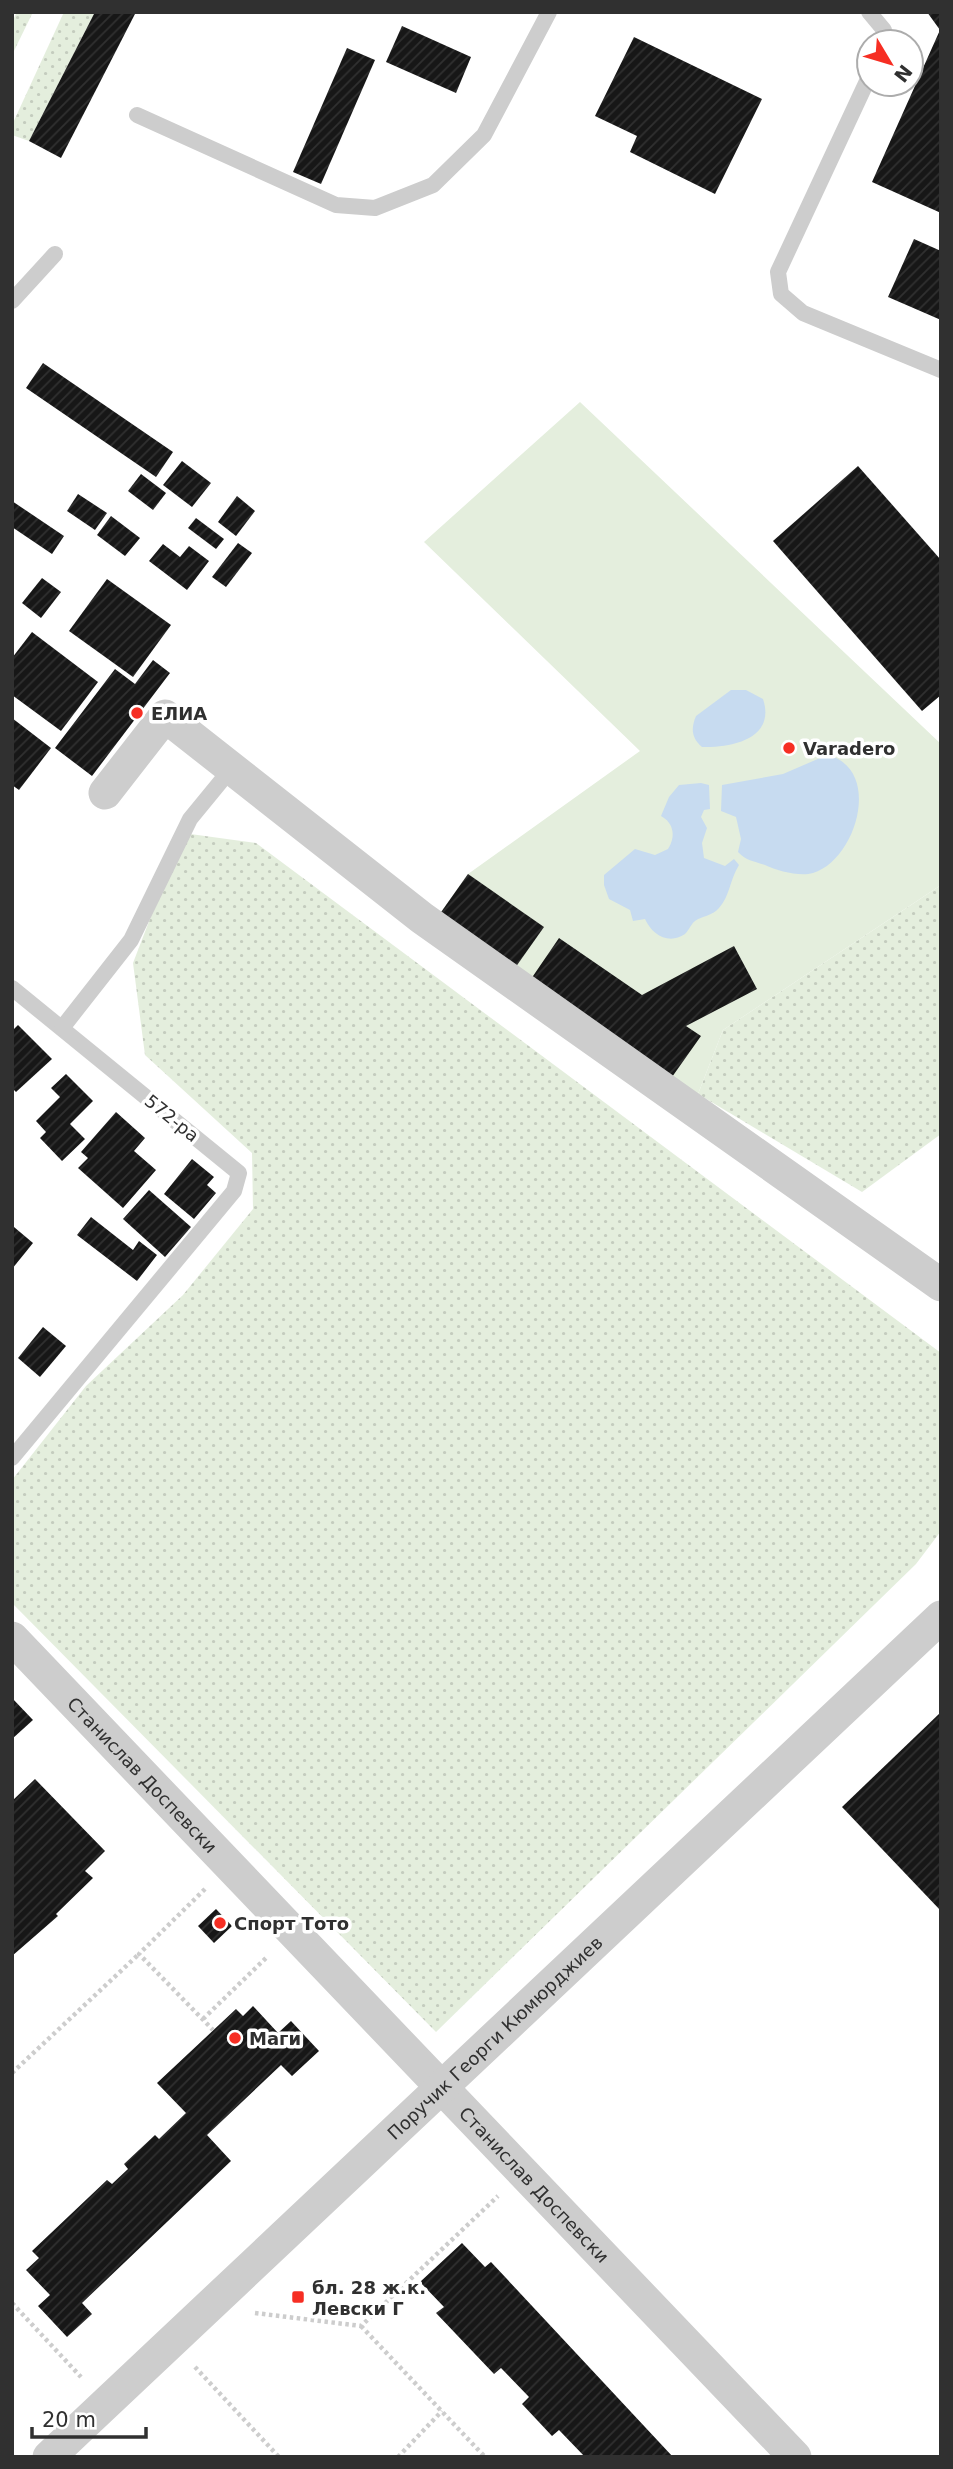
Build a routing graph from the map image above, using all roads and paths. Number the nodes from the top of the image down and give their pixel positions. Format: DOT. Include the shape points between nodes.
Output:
graph roads {
  1 [pos="548,12"];
  2 [pos="869,12"];
  3 [pos="882,28"];
  4 [pos="859,98"];
  5 [pos="137,115"];
  6 [pos="55,254"];
  7 [pos="12,301"];
  8 [pos="941,370"];
  9 [pos="231,769"];
  10 [pos="106,793"];
  11 [pos="12,988"];
  12 [pos="62,1028"];
  13 [pos="941,1285"];
  14 [pos="12,1458"];
  15 [pos="941,1617"];
  16 [pos="12,1637"];
  17 [pos="231,1864"];
  18 [pos="294,1930"];
  19 [pos="139,1954"];
  20 [pos="203,2019"];
  21 [pos="213,2030"];
  22 [pos="12,2073"];
  23 [pos="443,2085"];
  24 [pos="524,2171"];
  25 [pos="12,2303"];
  26 [pos="271,2315"];
  27 [pos="361,2326"];
  28 [pos="171,2341"];
  29 [pos="105,2404"];
  30 [pos="442,2411"];
  31 [pos="49,2457"];
  32 [pos="279,2457"];
  33 [pos="398,2457"];
  34 [pos="485,2457"];
  35 [pos="795,2457"];
  1 -- 5 [label="lane" via="484,135 433,185 375,208 336,205"];
  2 -- 3 [label="lane"];
  4 -- 8 [label="lane" via="778,272 781,294 803,313"];
  6 -- 7 [label="lane"];
  9 -- 10 [label="street" via="164,716"];
  9 -- 12 [label="lane" via="190,819 131,940"];
  9 -- 13 [label="street" via="422,918"];
  11 -- 12 [label="lane"];
  12 -- 14 [label="lane, 572-ра" via="239,1173 239,1181"];
  15 -- 23 [label="street, Поручик Георги Кюмюрджиев"];
  16 -- 17 [label="street, Станислав Доспевски"];
  17 -- 18 [label="street, Станислав Доспевски"];
  17 -- 19 [label="path"];
  18 -- 20 [label="path"];
  18 -- 23 [label="street, Станислав Доспевски"];
  19 -- 20 [label="path"];
  19 -- 22 [label="path"];
  20 -- 21 [label="path"];
  23 -- 24 [label="street, Станислав Доспевски"];
  23 -- 28 [label="street, Поручик Георги Кюмюрджиев"];
  24 -- 27 [label="path"];
  24 -- 35 [label="street, Станислав Доспевски"];
  25 -- 29 [label="path"];
  26 -- 27 [label="path"];
  27 -- 30 [label="path"];
  28 -- 29 [label="street, Поручик Георги Кюмюрджиев"];
  28 -- 32 [label="path"];
  29 -- 31 [label="street, Поручик Георги Кюмюрджиев"];
  30 -- 33 [label="path"];
  30 -- 34 [label="path"];
}
